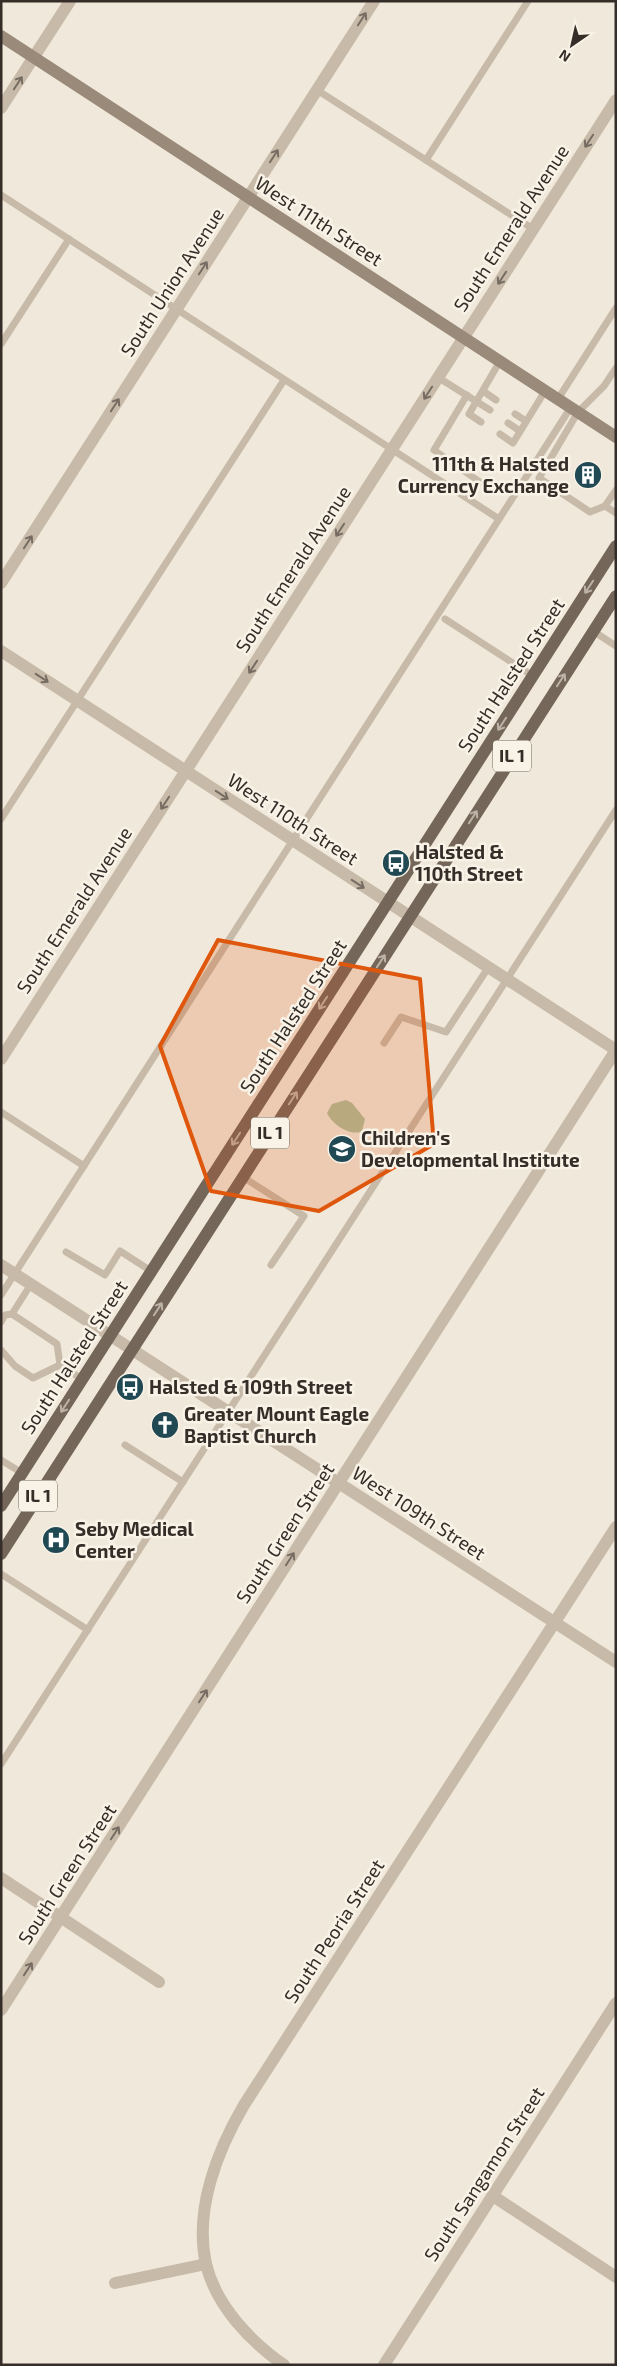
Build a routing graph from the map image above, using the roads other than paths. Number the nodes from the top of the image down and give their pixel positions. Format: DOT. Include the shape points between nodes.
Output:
graph roads {
  1 [pos="70,1"];
  2 [pos="374,1"];
  3 [pos="528,1"];
  4 [pos="1,36"];
  5 [pos="34,57"];
  6 [pos="317,90"];
  7 [pos="616,100"];
  8 [pos="1,108"];
  9 [pos="426,160"];
  10 [pos="1,195"];
  11 [pos="248,197"];
  12 [pos="533,229"];
  13 [pos="68,239"];
  14 [pos="616,308"];
  15 [pos="176,309"];
  16 [pos="464,337"];
  17 [pos="1,344"];
  18 [pos="500,361"];
  19 [pos="616,368"];
  20 [pos="439,378"];
  21 [pos="284,380"];
  22 [pos="545,390"];
  23 [pos="482,391"];
  24 [pos="468,395"];
  25 [pos="558,399"];
  26 [pos="496,400"];
  27 [pos="476,401"];
  28 [pos="490,410"];
  29 [pos="574,410"];
  30 [pos="514,414"];
  31 [pos="526,421"];
  32 [pos="481,422"];
  33 [pos="508,423"];
  34 [pos="520,431"];
  35 [pos="500,434"];
  36 [pos="616,437"];
  37 [pos="392,449"];
  38 [pos="480,482"];
  39 [pos="616,490"];
  40 [pos="605,506"];
  41 [pos="616,514"];
  42 [pos="499,519"];
  43 [pos="616,546"];
  44 [pos="1,583"];
  45 [pos="616,596"];
  46 [pos="445,619"];
  47 [pos="593,631"];
  48 [pos="616,646"];
  49 [pos="1,651"];
  50 [pos="533,676"];
  51 [pos="77,700"];
  52 [pos="186,771"];
  53 [pos="616,810"];
  54 [pos="1,819"];
  55 [pos="293,841"];
  56 [pos="387,903"];
  57 [pos="409,917"];
  58 [pos="488,968"];
  59 [pos="506,980"];
  60 [pos="384,1043"];
  61 [pos="616,1050"];
  62 [pos="1,1059"];
  63 [pos="1,1112"];
  64 [pos="84,1166"];
  65 [pos="243,1177"];
  66 [pos="66,1252"];
  67 [pos="1,1265"];
  68 [pos="271,1265"];
  69 [pos="151,1271"];
  70 [pos="15,1274"];
  71 [pos="31,1284"];
  72 [pos="1,1295"];
  73 [pos="12,1314"];
  74 [pos="1,1322"];
  75 [pos="110,1336"];
  76 [pos="1,1350"];
  77 [pos="132,1350"];
  78 [pos="60,1365"];
  79 [pos="82,1380"];
  80 [pos="228,1412"];
  81 [pos="125,1445"];
  82 [pos="1,1460"];
  83 [pos="22,1473"];
  84 [pos="183,1482"];
  85 [pos="338,1483"];
  86 [pos="1,1506"];
  87 [pos="616,1527"];
  88 [pos="1,1554"];
  89 [pos="1,1574"];
  90 [pos="554,1623"];
  91 [pos="88,1630"];
  92 [pos="616,1662"];
  93 [pos="1,1764"];
  94 [pos="1,1878"];
  95 [pos="61,1917"];
  96 [pos="159,1982"];
  97 [pos="616,2003"];
  98 [pos="1,2010"];
  99 [pos="492,2196"];
  100 [pos="206,2264"];
  101 [pos="616,2277"];
  102 [pos="116,2282"];
  103 [pos="284,2365"];
  104 [pos="384,2365"];
  1 -- 5 [label="street"];
  6 -- 2 [label="street, South Union Avenue, one-way"];
  3 -- 9 [label="lane"];
  4 -- 5 [label="main road, West 111th Street"];
  8 -- 5 [label="street, one-way"];
  5 -- 11 [label="main road, West 111th Street"];
  6 -- 9 [label="lane"];
  11 -- 6 [label="street, South Union Avenue, one-way"];
  7 -- 12 [label="street, South Emerald Avenue, one-way"];
  9 -- 12 [label="lane"];
  10 -- 13 [label="lane"];
  15 -- 11 [label="street, South Union Avenue, one-way"];
  11 -- 16 [label="main road, West 111th Street"];
  12 -- 16 [label="street, South Emerald Avenue, one-way"];
  13 -- 15 [label="lane"];
  13 -- 17 [label="lane"];
  14 -- 25 [label="lane"];
  15 -- 21 [label="lane"];
  44 -- 15 [label="street, South Union Avenue, one-way"];
  16 -- 18 [label="main road, West 111th Street"];
  16 -- 20 [label="street, South Emerald Avenue"];
  18 -- 22 [label="main road, West 111th Street"];
  18 -- 23 [label="lane"];
  19 -- 29 [label="lane" via="604,386"];
  20 -- 24 [label="lane"];
  20 -- 37 [label="street, South Emerald Avenue, one-way"];
  21 -- 37 [label="lane"];
  21 -- 51 [label="lane"];
  22 -- 25 [label="main road, West 111th Street"];
  22 -- 31 [label="lane"];
  23 -- 26 [label="lane"];
  23 -- 27 [label="lane"];
  24 -- 27 [label="lane"];
  24 -- 38 [label="lane" via="434,450"];
  25 -- 29 [label="main road, West 111th Street"];
  27 -- 28 [label="lane"];
  27 -- 32 [label="lane" via="468,414"];
  29 -- 36 [label="main road, West 111th Street"];
  29 -- 40 [label="lane" via="539,478 590,512"];
  29 -- 42 [label="lane"];
  30 -- 31 [label="lane"];
  31 -- 34 [label="lane"];
  33 -- 34 [label="lane"];
  34 -- 35 [label="lane" via="513,443"];
  37 -- 42 [label="lane"];
  37 -- 52 [label="street, South Emerald Avenue, one-way"];
  39 -- 40 [label="lane"];
  40 -- 41 [label="lane"];
  42 -- 55 [label="lane"];
  43 -- 50 [label="main road, South Halsted Street / IL 1, one-way"];
  45 -- 47 [label="main road, IL 1"];
  46 -- 50 [label="lane"];
  47 -- 48 [label="lane"];
  57 -- 47 [label="main road, IL 1, one-way"];
  49 -- 51 [label="street, West 110th Street, one-way"];
  50 -- 56 [label="main road, South Halsted Street / IL 1, one-way"];
  51 -- 52 [label="street, West 110th Street"];
  51 -- 54 [label="lane"];
  52 -- 55 [label="street, West 110th Street, one-way"];
  52 -- 62 [label="street, South Emerald Avenue, one-way"];
  53 -- 59 [label="lane"];
  55 -- 56 [label="street, West 110th Street, one-way"];
  55 -- 64 [label="lane"];
  56 -- 57 [label="street, West 110th Street"];
  56 -- 69 [label="main road, South Halsted Street / IL 1, one-way"];
  57 -- 58 [label="street, West 110th Street"];
  65 -- 57 [label="main road, IL 1, one-way"];
  58 -- 59 [label="street, West 110th Street"];
  58 -- 60 [label="lane" via="446,1032 400,1017"];
  59 -- 61 [label="street, West 110th Street"];
  59 -- 80 [label="lane"];
  61 -- 85 [label="street, South Green Street"];
  63 -- 64 [label="lane"];
  64 -- 70 [label="lane"];
  65 -- 68 [label="lane" via="304,1216"];
  77 -- 65 [label="main road, IL 1, one-way"];
  66 -- 69 [label="lane" via="104,1275 120,1251"];
  67 -- 70 [label="street, West 109th Street"];
  69 -- 75 [label="main road, South Halsted Street / IL 1"];
  70 -- 71 [label="street, West 109th Street"];
  70 -- 72 [label="lane"];
  71 -- 73 [label="lane"];
  71 -- 75 [label="street, West 109th Street"];
  73 -- 74 [label="lane" via="5,1315"];
  73 -- 78 [label="lane" via="56,1344"];
  75 -- 77 [label="street, West 109th Street"];
  75 -- 79 [label="main road, South Halsted Street / IL 1"];
  76 -- 78 [label="lane" via="15,1366 34,1378"];
  77 -- 80 [label="street, West 109th Street"];
  77 -- 88 [label="main road, IL 1"];
  78 -- 79 [label="lane"];
  79 -- 83 [label="main road, South Halsted Street / IL 1, one-way"];
  80 -- 84 [label="lane"];
  80 -- 85 [label="street, West 109th Street"];
  81 -- 84 [label="lane"];
  82 -- 83 [label="lane"];
  83 -- 86 [label="main road, South Halsted Street / IL 1"];
  84 -- 91 [label="lane"];
  85 -- 90 [label="street, West 109th Street"];
  95 -- 85 [label="street, South Green Street, one-way"];
  87 -- 90 [label="street, South Peoria Street"];
  89 -- 91 [label="lane"];
  90 -- 92 [label="street, West 109th Street"];
  90 -- 100 [label="street, South Peoria Street" via="226,2137 214,2165 207,2198"];
  91 -- 93 [label="lane"];
  94 -- 95 [label="street"];
  95 -- 96 [label="street"];
  98 -- 95 [label="street, South Green Street, one-way"];
  97 -- 99 [label="street, South Sangamon Street"];
  99 -- 101 [label="street"];
  99 -- 104 [label="street, South Sangamon Street"];
  100 -- 102 [label="street"];
  100 -- 103 [label="street, South Peoria Street" via="215,2288 248,2336"];
}
